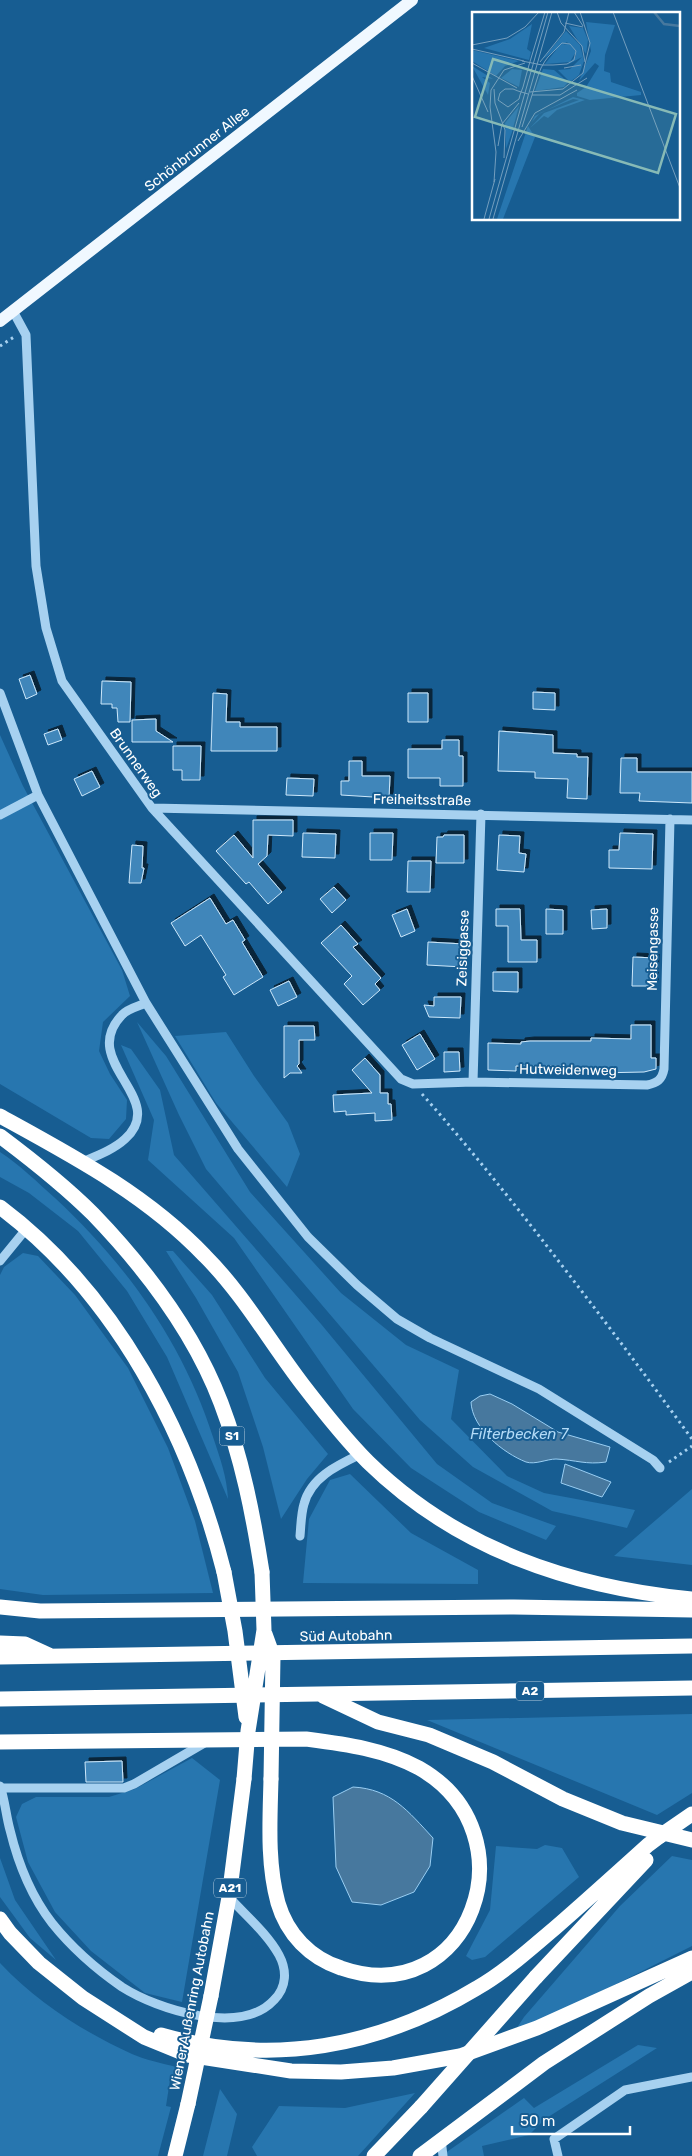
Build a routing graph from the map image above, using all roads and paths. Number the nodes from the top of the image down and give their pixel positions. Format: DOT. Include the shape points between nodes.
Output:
graph roads {
  1 [pos="412,0"];
  2 [pos="13,311"];
  3 [pos="0,321"];
  4 [pos="0,693"];
  5 [pos="38,795"];
  6 [pos="152,808"];
  7 [pos="481,814"];
  8 [pos="0,815"];
  9 [pos="670,820"];
  10 [pos="692,820"];
  11 [pos="146,1003"];
  12 [pos="661,1079"];
  13 [pos="472,1082"];
  14 [pos="413,1084"];
  15 [pos="0,1116"];
  16 [pos="0,1136"];
  17 [pos="82,1162"];
  18 [pos="0,1208"];
  19 [pos="28,1228"];
  20 [pos="0,1261"];
  21 [pos="692,1439"];
  22 [pos="692,1446"];
  23 [pos="361,1454"];
  24 [pos="660,1468"];
  25 [pos="300,1536"];
  26 [pos="692,1599"];
  27 [pos="0,1607"];
  28 [pos="692,1610"];
  29 [pos="264,1630"];
  30 [pos="0,1643"];
  31 [pos="692,1646"];
  32 [pos="53,1656"];
  33 [pos="0,1657"];
  34 [pos="258,1672"];
  35 [pos="692,1688"];
  36 [pos="319,1694"];
  37 [pos="0,1699"];
  38 [pos="248,1731"];
  39 [pos="209,1740"];
  40 [pos="0,1742"];
  41 [pos="1,1787"];
  42 [pos="692,1814"];
  43 [pos="692,1840"];
  44 [pos="610,1888"];
  45 [pos="229,1898"];
  46 [pos="0,1919"];
  47 [pos="692,1958"];
  48 [pos="692,1972"];
  49 [pos="126,2024"];
  50 [pos="692,2078"];
  51 [pos="441,2138"];
  52 [pos="175,2156"];
  53 [pos="374,2156"];
  54 [pos="420,2156"];
  55 [pos="443,2156"];
  56 [pos="558,2156"];
  1 -- 2 [label="main road, Schönbrunner Allee"];
  2 -- 3 [label="main road, Schönbrunner Allee"];
  2 -- 6 [label="street, Brunnerweg" via="26,335 36,566 51,647 62,681"];
  4 -- 5 [label="street"];
  5 -- 8 [label="street"];
  5 -- 11 [label="street"];
  6 -- 7 [label="street, Freiheitsstraße"];
  6 -- 14 [label="street, Brunnerweg" via="401,1079"];
  7 -- 9 [label="street, Freiheitsstraße"];
  7 -- 13 [label="street, Zeisiggasse"];
  9 -- 10 [label="street, Freiheitsstraße"];
  9 -- 12 [label="street, Meisengasse" via="664,1069"];
  11 -- 17 [label="street" via="122,1013 111,1031 109,1047 113,1062 132,1090 138,1106 136,1123 126,1138 108,1151"];
  11 -- 24 [label="street" via="243,1157 308,1237 357,1284 398,1319 430,1338 539,1389 653,1460"];
  12 -- 13 [label="street, Hutweidenweg" via="646,1084"];
  13 -- 14 [label="street"];
  14 -- 21 [label="path" via="493,1178"];
  15 -- 17 [label="highway"];
  16 -- 29 [label="highway, S1, bridge" via="92,1213 173,1311 201,1360 221,1402 241,1462 262,1572"];
  17 -- 23 [label="highway" via="170,1222 206,1257 240,1297 307,1390"];
  18 -- 19 [label="highway"];
  19 -- 20 [label="street"];
  19 -- 38 [label="highway, bridge" via="64,1263 117,1332 145,1377 195,1479 224,1572"];
  22 -- 24 [label="path"];
  23 -- 25 [label="street" via="316,1480 304,1503"];
  23 -- 26 [label="highway" via="404,1493 489,1547 581,1581"];
  27 -- 28 [label="highway" via="40,1611 514,1607"];
  29 -- 34 [label="highway, S1, bridge"];
  29 -- 39 [label="highway, bridge" via="273,1656 271,1778 270,1842 273,1881 278,1904 288,1925 302,1945 324,1962 351,1972 381,1976 408,1971 431,1961 453,1943 468,1920 478,1895 480,1866 475,1838 463,1809 443,1787 419,1768 348,1744 306,1739"];
  30 -- 32 [label="highway" via="25,1644"];
  31 -- 32 [label="highway, Süd Autobahn"];
  32 -- 33 [label="highway, Süd Autobahn"];
  34 -- 38 [label="highway, Wiener Außenring Autobahn / A21, bridge"];
  35 -- 36 [label="highway, A2"];
  36 -- 37 [label="highway, A2"];
  36 -- 43 [label="highway" via="378,1722 429,1735 493,1762 563,1799 622,1823"];
  38 -- 45 [label="highway, Wiener Außenring Autobahn / A21, bridge"];
  39 -- 40 [label="highway"];
  39 -- 41 [label="street" via="124,1788"];
  41 -- 45 [label="street" via="19,1863 51,1922 72,1947 131,1992 211,2018 246,2017 270,2005 285,1982 284,1968 270,1942"];
  42 -- 44 [label="highway, bridge" via="660,1836 652,1853"];
  44 -- 49 [label="highway" via="478,1988 432,2013 386,2032 290,2051 240,2050 190,2044"];
  44 -- 53 [label="highway, bridge" via="536,1978"];
  45 -- 52 [label="highway, Wiener Außenring Autobahn / A21, bridge"];
  46 -- 49 [label="highway" via="39,1963 82,1998"];
  47 -- 49 [label="highway" via="537,2028 460,2056 393,2068 290,2071 238,2064 188,2055 144,2037"];
  48 -- 51 [label="highway" via="544,2062"];
  50 -- 56 [label="street" via="625,2090 554,2139"];
  51 -- 54 [label="highway"];
  51 -- 55 [label="street"];
}
